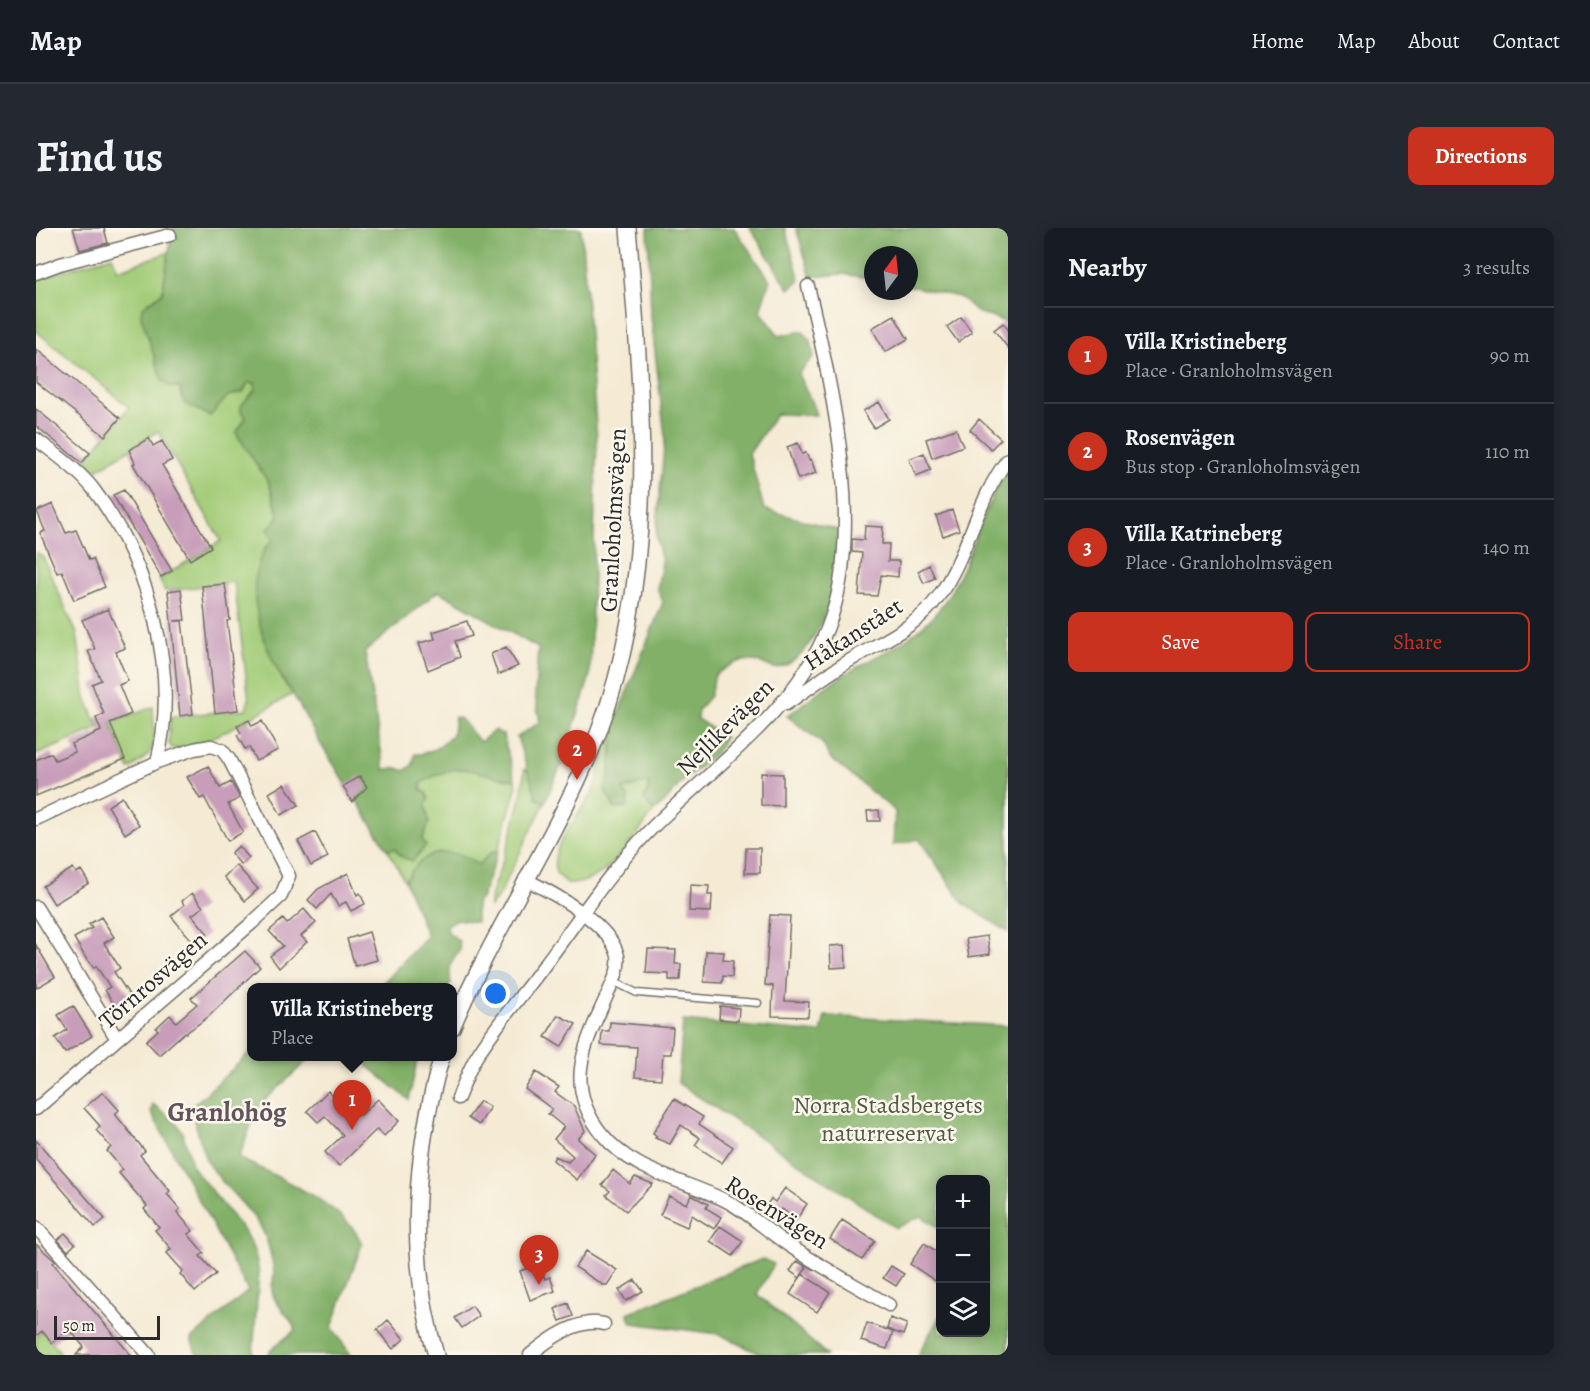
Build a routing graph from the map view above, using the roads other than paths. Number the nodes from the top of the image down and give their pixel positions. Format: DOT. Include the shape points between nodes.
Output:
graph roads {
  1 [pos="628,228"];
  2 [pos="170,235"];
  3 [pos="36,273"];
  4 [pos="808,286"];
  5 [pos="36,439"];
  6 [pos="1008,459"];
  7 [pos="778,710"];
  8 [pos="157,762"];
  9 [pos="36,819"];
  10 [pos="525,879"];
  11 [pos="36,907"];
  12 [pos="582,914"];
  13 [pos="613,981"];
  14 [pos="758,1003"];
  15 [pos="457,1020"];
  16 [pos="117,1039"];
  17 [pos="441,1061"];
  18 [pos="458,1098"];
  19 [pos="36,1109"];
  20 [pos="36,1227"];
  21 [pos="889,1305"];
  22 [pos="604,1324"];
  23 [pos="149,1355"];
  24 [pos="436,1355"];
  25 [pos="530,1355"];
  1 -- 10 [label="street, Granloholmsvägen" via="642,458 638,569 628,639 610,702 584,768"];
  2 -- 3 [label="street"];
  4 -- 7 [label="street, Nejlikevägen" via="842,453 843,555 828,628 812,661"];
  5 -- 8 [label="street" via="93,489 130,552 146,589 164,688 162,742"];
  6 -- 7 [label="street, Håkanstået" via="991,485 953,575 917,621 855,657"];
  7 -- 12 [label="street, Nejlikevägen" via="647,833"];
  8 -- 9 [label="street"];
  8 -- 16 [label="street, Törnrosvägen" via="203,747 222,750 289,876 280,896"];
  10 -- 12 [label="street, Rosenvägen"];
  10 -- 15 [label="street, Granloholmsvägen"];
  11 -- 16 [label="street"];
  12 -- 13 [label="street, Rosenvägen" via="596,924 618,956 618,972"];
  12 -- 18 [label="street, Nejlikevägen" via="476,1059"];
  13 -- 14 [label="lane" via="637,993"];
  13 -- 21 [label="street, Rosenvägen" via="586,1041 580,1065 580,1088 602,1133 620,1152 647,1169 733,1205 785,1243"];
  16 -- 19 [label="street, Törnrosvägen"];
  17 -- 24 [label="street" via="427,1116 418,1192 420,1265"];
  20 -- 23 [label="street"];
  22 -- 25 [label="street" via="592,1321 581,1325 546,1342"];
}
